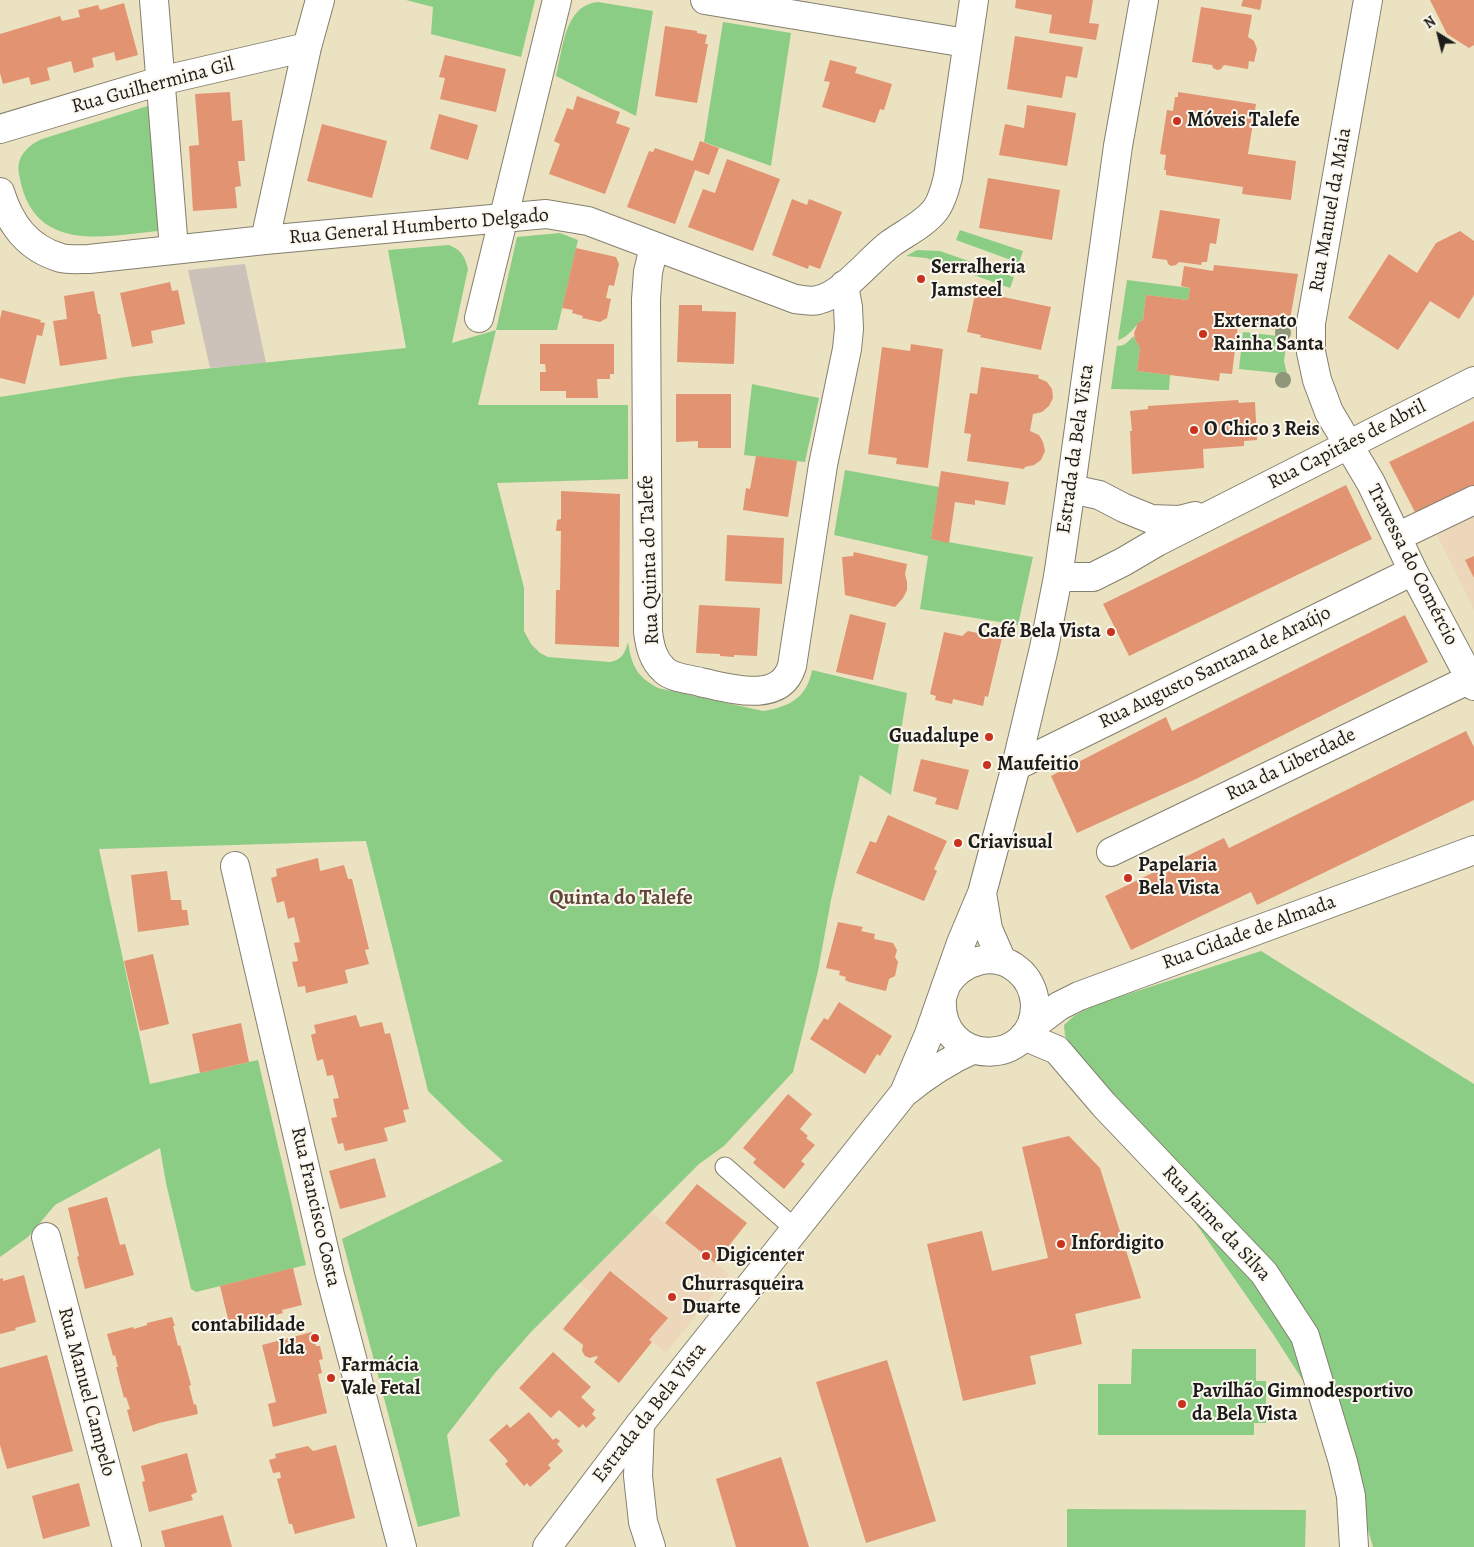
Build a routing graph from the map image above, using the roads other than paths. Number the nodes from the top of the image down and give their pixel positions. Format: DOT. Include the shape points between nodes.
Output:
graph roads {
  1 [pos="154,0"];
  2 [pos="320,0"];
  3 [pos="558,0"];
  4 [pos="706,0"];
  5 [pos="974,0"];
  6 [pos="1144,0"];
  7 [pos="1368,0"];
  8 [pos="966,43"];
  9 [pos="307,47"];
  10 [pos="160,81"];
  11 [pos="0,129"];
  12 [pos="0,192"];
  13 [pos="503,218"];
  14 [pos="265,240"];
  15 [pos="654,247"];
  16 [pos="174,249"];
  17 [pos="844,285"];
  18 [pos="479,318"];
  19 [pos="1474,381"];
  20 [pos="1348,444"];
  21 [pos="1071,489"];
  22 [pos="1474,500"];
  23 [pos="1220,510"];
  24 [pos="1133,512"];
  25 [pos="1397,537"];
  26 [pos="1123,562"];
  27 [pos="1413,570"];
  28 [pos="1058,576"];
  29 [pos="1472,683"];
  30 [pos="1016,766"];
  31 [pos="1474,850"];
  32 [pos="1111,852"];
  33 [pos="235,866"];
  34 [pos="982,893"];
  35 [pos="1002,961"];
  36 [pos="944,991"];
  37 [pos="1027,1032"];
  38 [pos="972,1050"];
  39 [pos="904,1093"];
  40 [pos="725,1167"];
  41 [pos="795,1229"];
  42 [pos="46,1237"];
  43 [pos="640,1424"];
  44 [pos="119,1545"];
  45 [pos="402,1547"];
  46 [pos="547,1547"];
  47 [pos="651,1547"];
  48 [pos="1354,1547"];
  1 -- 10 [label="street"];
  2 -- 9 [label="street"];
  3 -- 13 [label="street"];
  4 -- 8 [label="street"];
  5 -- 8 [label="street, Rua General Humberto Delgado"];
  6 -- 21 [label="street, Estrada da Bela Vista" via="1118,146"];
  7 -- 20 [label="street, Rua Manuel da Maia" via="1310,323 1310,352 1317,380"];
  8 -- 17 [label="street, Rua General Humberto Delgado" via="943,197 924,221 873,257"];
  9 -- 10 [label="street, Rua Guilhermina Gil"];
  9 -- 14 [label="street"];
  10 -- 11 [label="street, Rua Guilhermina Gil"];
  10 -- 16 [label="street"];
  12 -- 16 [label="street, Rua General Humberto Delgado" via="13,224 25,238 43,251 63,258 88,259"];
  13 -- 14 [label="street, Rua General Humberto Delgado"];
  13 -- 15 [label="street, Rua General Humberto Delgado" via="546,214 588,221"];
  13 -- 18 [label="street"];
  14 -- 16 [label="street, Rua General Humberto Delgado"];
  15 -- 17 [label="street, Rua General Humberto Delgado" via="795,299 818,300"];
  15 -- 17 [label="street, Rua Quinta do Talefe" via="646,298 648,632 651,650 666,672 741,691 782,683 792,666 823,465 850,329"];
  19 -- 20 [label="street, Rua Capitães de Abril"];
  20 -- 23 [label="street, Rua Capitães de Abril"];
  20 -- 25 [label="street, Travessa do Comércio"];
  21 -- 24 [label="street, Rua Capitães de Abril" via="1099,495"];
  21 -- 28 [label="street, Estrada da Bela Vista"];
  22 -- 25 [label="street"];
  23 -- 24 [label="street, Rua Capitães de Abril" via="1180,520 1151,519"];
  23 -- 26 [label="street, Rua Capitães de Abril"];
  24 -- 26 [label="street" via="1137,535"];
  25 -- 27 [label="street, Travessa do Comércio"];
  26 -- 28 [label="street, Rua Capitães de Abril" via="1093,577"];
  27 -- 29 [label="street, Travessa do Comércio"];
  27 -- 30 [label="street, Rua Augusto Santana de Araújo"];
  28 -- 30 [label="street, Estrada da Bela Vista"];
  29 -- 32 [label="street, Rua da Liberdade"];
  30 -- 34 [label="street, Estrada da Bela Vista"];
  31 -- 37 [label="street, Rua Cidade de Almada" via="1079,996 1058,1006"];
  33 -- 45 [label="street, Rua Francisco Costa" via="330,1275"];
  34 -- 35 [label="street" via="988,929"];
  34 -- 36 [label="street, Estrada da Bela Vista"];
  35 -- 36 [label="street" via="985,959 969,963 952,977"];
  35 -- 37 [label="street" via="1013,965 1032,989 1035,1010"];
  36 -- 38 [label="street" via="941,1011 945,1025 955,1039"];
  36 -- 39 [label="street, Estrada da Bela Vista"];
  37 -- 38 [label="street" via="1006,1049 990,1053"];
  37 -- 48 [label="street, Rua Jaime da Silva" via="1057,1050 1104,1105 1264,1273 1305,1336 1349,1487"];
  38 -- 39 [label="street" via="950,1060"];
  39 -- 41 [label="street, Estrada da Bela Vista"];
  40 -- 41 [label="lane"];
  41 -- 43 [label="street, Estrada da Bela Vista"];
  42 -- 44 [label="street, Rua Manuel Campelo"];
  43 -- 46 [label="street, Estrada da Bela Vista"];
  43 -- 47 [label="street" via="638,1476"];
}
